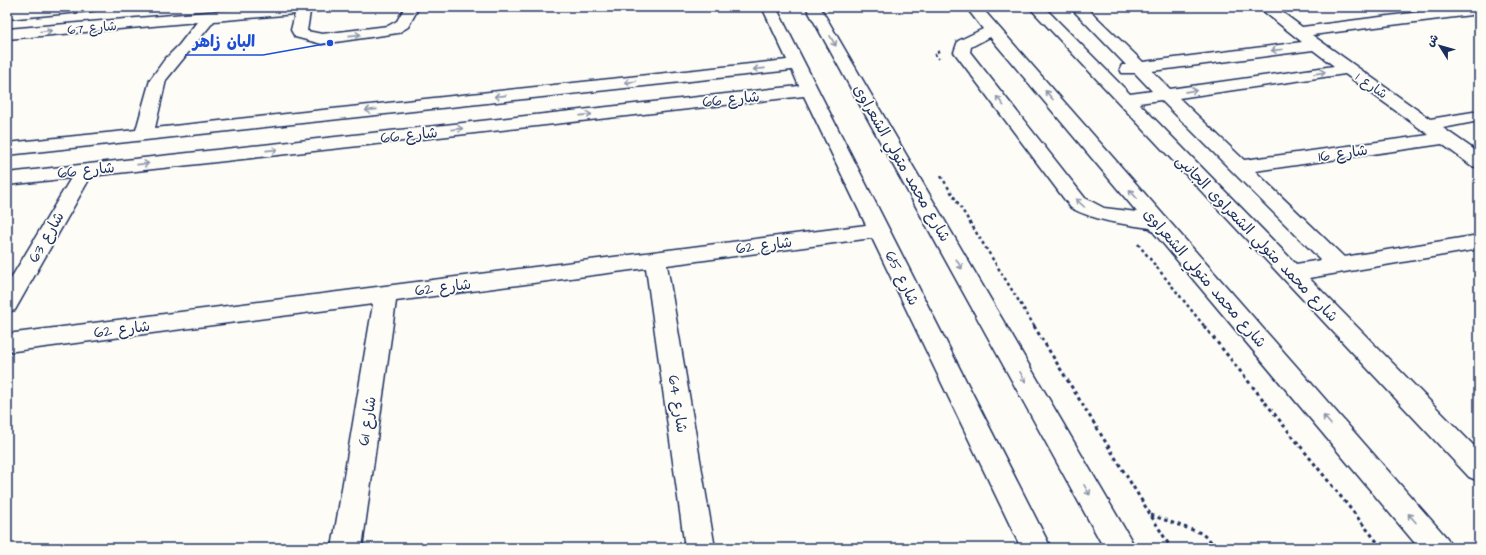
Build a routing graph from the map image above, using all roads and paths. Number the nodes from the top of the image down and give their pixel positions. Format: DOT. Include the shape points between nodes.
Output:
graph roads {
  1 [pos="90,7"];
  2 [pos="320,7"];
  3 [pos="412,7"];
  4 [pos="769,7"];
  5 [pos="813,7"];
  6 [pos="942,7"];
  7 [pos="973,7"];
  8 [pos="1036,7"];
  9 [pos="1080,7"];
  10 [pos="1265,7"];
  11 [pos="303,8"];
  12 [pos="946,8"];
  13 [pos="1479,9"];
  14 [pos="7,14"];
  15 [pos="951,14"];
  16 [pos="209,17"];
  17 [pos="993,30"];
  18 [pos="1298,32"];
  19 [pos="7,34"];
  20 [pos="1316,45"];
  21 [pos="942,50"];
  22 [pos="940,60"];
  23 [pos="798,64"];
  24 [pos="1138,68"];
  25 [pos="1348,69"];
  26 [pos="1100,73"];
  27 [pos="810,90"];
  28 [pos="1166,94"];
  29 [pos="1125,100"];
  30 [pos="1479,116"];
  31 [pos="1428,125"];
  32 [pos="144,134"];
  33 [pos="1446,138"];
  34 [pos="7,149"];
  35 [pos="1479,162"];
  36 [pos="1240,168"];
  37 [pos="85,170"];
  38 [pos="938,171"];
  39 [pos="7,179"];
  40 [pos="1157,222"];
  41 [pos="879,230"];
  42 [pos="1479,242"];
  43 [pos="1137,244"];
  44 [pos="655,259"];
  45 [pos="1339,265"];
  46 [pos="1291,273"];
  47 [pos="386,294"];
  48 [pos="7,304"];
  49 [pos="7,343"];
  50 [pos="1479,469"];
  51 [pos="1151,515"];
  52 [pos="348,548"];
  53 [pos="700,548"];
  54 [pos="1036,548"];
  55 [pos="1120,548"];
  56 [pos="1171,548"];
  57 [pos="1219,548"];
  58 [pos="1382,548"];
  59 [pos="1437,548"];
  1 -- 14 [label="street, شارع 67"];
  2 -- 11 [label="street, شارع 67"];
  11 -- 3 [label="street, one-way" via="299,30 301,34 322,39 392,30 406,21"];
  4 -- 23 [label="street, شارع 65"];
  5 -- 55 [label="street, شارع محمد متولي الشعراوى, one-way"];
  6 -- 12 [label="path"];
  7 -- 17 [label="street, شارع محمد متولي الشعراوى"];
  8 -- 26 [label="street, شارع محمد متولي الشعراوى الجانبى"];
  9 -- 24 [label="street"];
  10 -- 18 [label="street, شارع 1"];
  11 -- 16 [label="street, شارع 67"];
  12 -- 15 [label="path"];
  13 -- 18 [label="street"];
  19 -- 16 [label="street, شارع 67, one-way"];
  16 -- 32 [label="street" via="158,80"];
  40 -- 17 [label="street, شارع محمد متولي الشعراوى, one-way"];
  40 -- 17 [label="street, one-way" via="1093,212 1078,203 962,52 964,44"];
  18 -- 20 [label="street, شارع 1"];
  20 -- 24 [label="street, one-way"];
  20 -- 25 [label="street, شارع 1"];
  21 -- 22 [label="path" via="935,54"];
  23 -- 27 [label="street, شارع 65"];
  23 -- 32 [label="street, شارع 66, one-way"];
  24 -- 26 [label="street"];
  24 -- 28 [label="street"];
  28 -- 25 [label="street, one-way"];
  25 -- 31 [label="street, شارع 1"];
  26 -- 29 [label="street, شارع محمد متولي الشعراوى الجانبى"];
  37 -- 27 [label="street, شارع 66, one-way"];
  27 -- 41 [label="street, شارع 65"];
  28 -- 29 [label="street"];
  28 -- 36 [label="street"];
  29 -- 46 [label="street, شارع محمد متولي الشعراوى الجانبى"];
  30 -- 31 [label="street"];
  31 -- 33 [label="street, شارع 1"];
  32 -- 34 [label="street, شارع 66"];
  33 -- 35 [label="street, شارع 1"];
  33 -- 36 [label="street, شارع 16"];
  36 -- 45 [label="street"];
  37 -- 39 [label="street, شارع 66"];
  37 -- 48 [label="street, شارع 63"];
  38 -- 51 [label="path"];
  59 -- 40 [label="street, شارع محمد متولي الشعراوى, one-way"];
  41 -- 44 [label="street, شارع 62"];
  41 -- 54 [label="street, شارع 65"];
  42 -- 45 [label="street"];
  43 -- 58 [label="path"];
  44 -- 47 [label="street, شارع 62"];
  44 -- 53 [label="street, شارع 64"];
  45 -- 46 [label="street"];
  46 -- 50 [label="street, شارع محمد متولي الشعراوى الجانبى"];
  47 -- 49 [label="street, شارع 62"];
  47 -- 52 [label="street, شارع 61"];
  51 -- 56 [label="path"];
  51 -- 57 [label="path" via="1201,533"];
}
